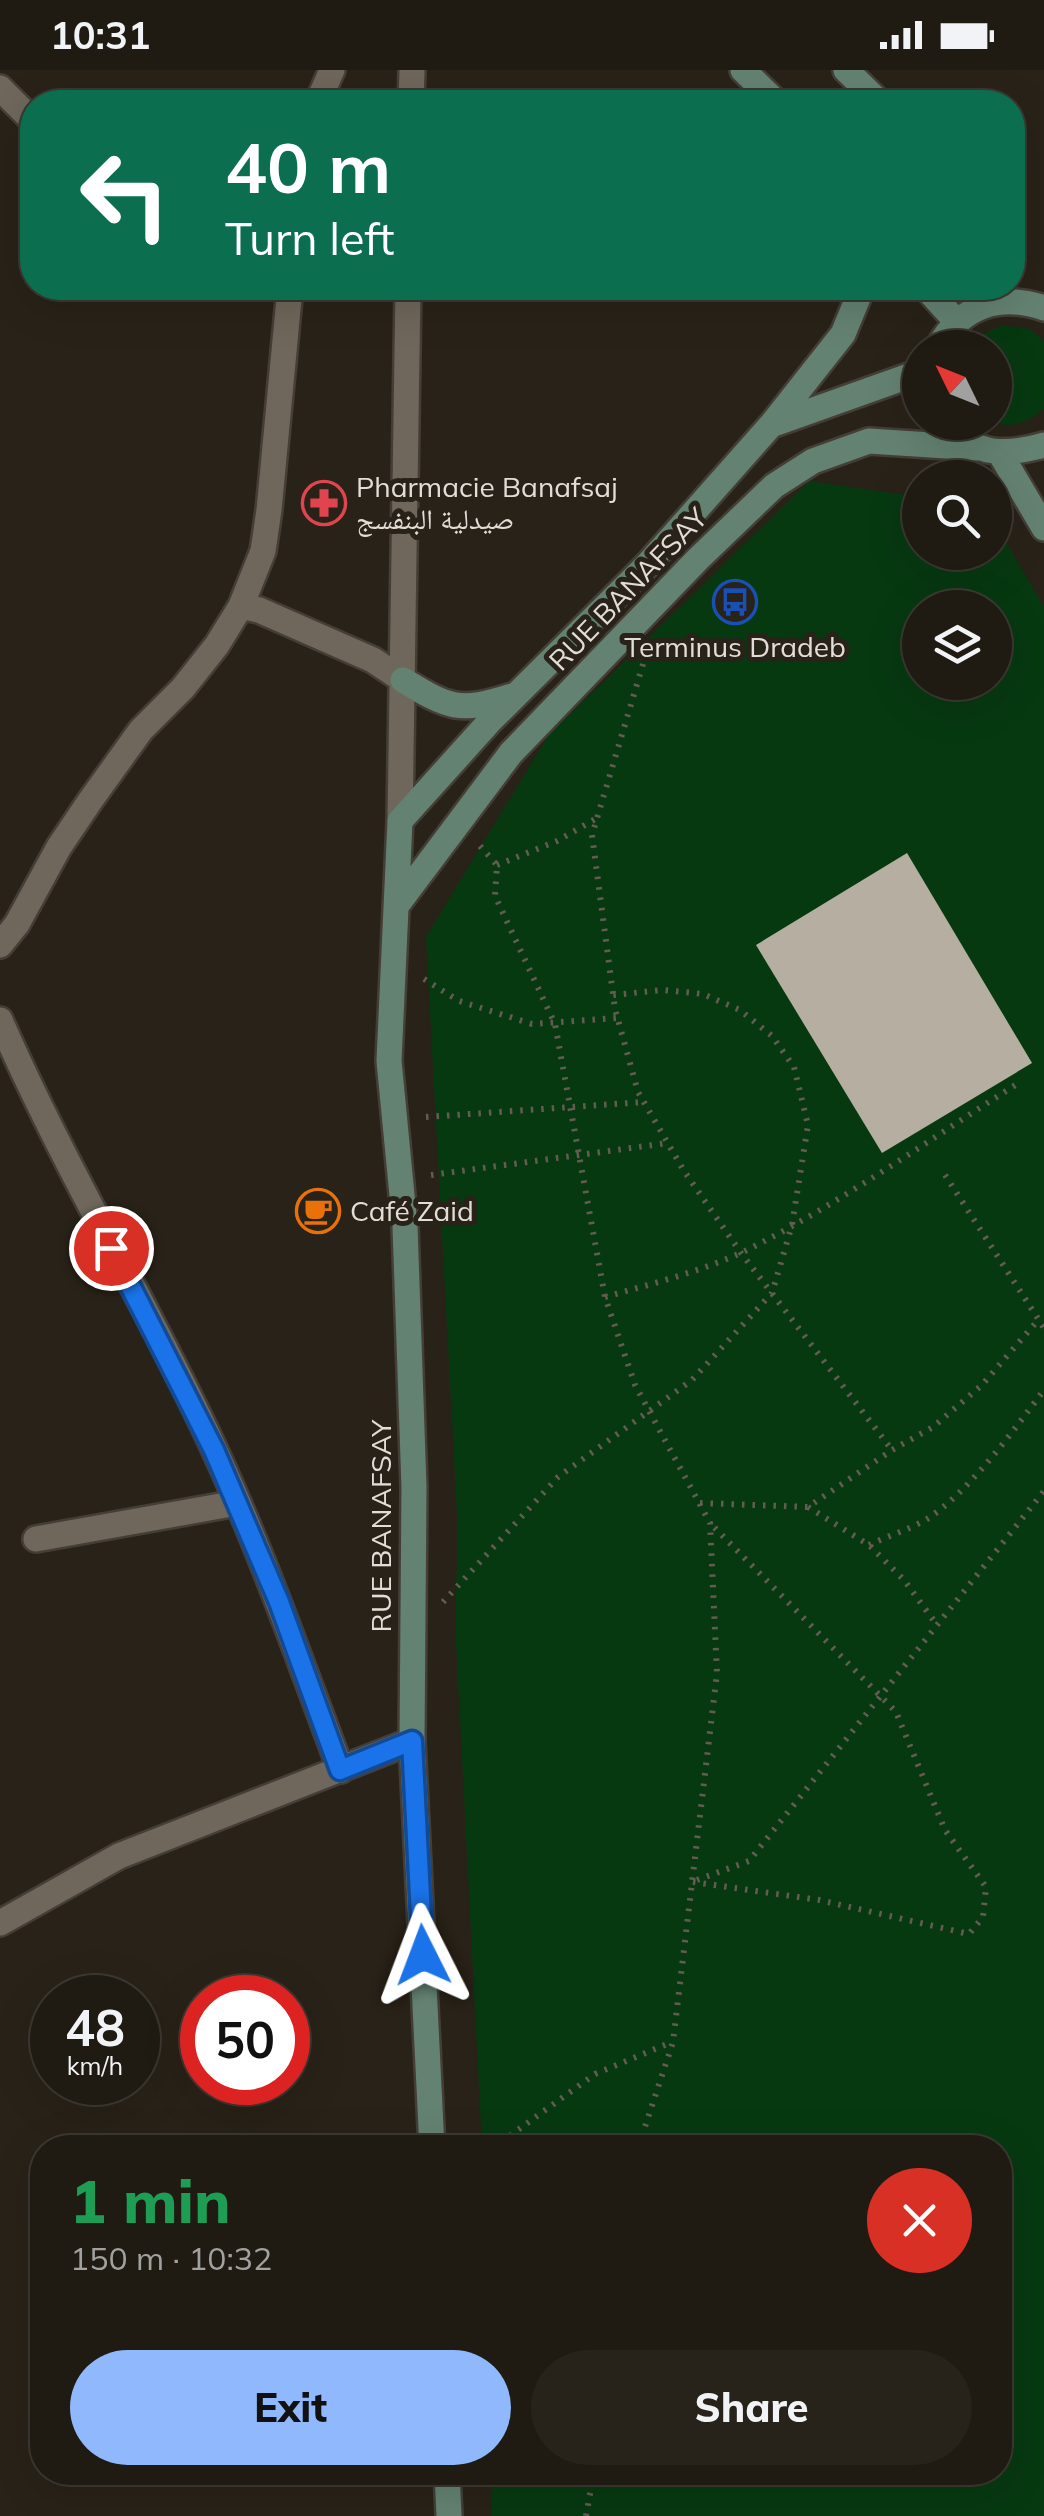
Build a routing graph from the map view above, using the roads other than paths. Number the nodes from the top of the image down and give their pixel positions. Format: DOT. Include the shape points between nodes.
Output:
graph roads {
  1 [pos="744,70"];
  2 [pos="846,70"];
  3 [pos="0,88"];
  4 [pos="764,90"];
  5 [pos="866,90"];
  6 [pos="20,108"];
  7 [pos="289,300"];
  8 [pos="408,300"];
  9 [pos="857,300"];
  10 [pos="937,300"];
  11 [pos="1013,300"];
  12 [pos="956,321"];
  13 [pos="950,330"];
  14 [pos="902,378"];
  15 [pos="771,425"];
  16 [pos="970,440"];
  17 [pos="1044,445"];
  18 [pos="989,451"];
  19 [pos="1044,528"];
  20 [pos="241,606"];
  21 [pos="402,680"];
  22 [pos="516,694"];
  23 [pos="400,821"];
  24 [pos="396,904"];
  25 [pos="0,945"];
  26 [pos="0,1020"];
  27 [pos="237,1504"];
  28 [pos="36,1540"];
  29 [pos="412,1741"];
  30 [pos="340,1770"];
  31 [pos="0,1923"];
  32 [pos="431,2135"];
  33 [pos="448,2485"];
  34 [pos="449,2516"];
  1 -- 4 [label="main road"];
  2 -- 5 [label="main road"];
  3 -- 6 [label="street"];
  7 -- 20 [label="street" via="270,510"];
  8 -- 21 [label="street, RUE BANAFSAY"];
  9 -- 15 [label="main road" via="843,334"];
  10 -- 12 [label="main road"];
  11 -- 12 [label="main road" via="986,304"];
  12 -- 13 [label="main road"];
  14 -- 15 [label="main road, RUE BANAFSAY"];
  15 -- 22 [label="main road, RUE BANAFSAY" via="648,564"];
  16 -- 18 [label="main road"];
  17 -- 18 [label="main road, RUE BANAFSAY"];
  18 -- 19 [label="main road"];
  18 -- 24 [label="main road, RUE BANAFSAY" via="869,442 813,461 774,486 511,753"];
  20 -- 21 [label="street" via="373,660"];
  20 -- 25 [label="street" via="90,801"];
  21 -- 22 [label="main road" via="460,708"];
  21 -- 23 [label="street, RUE BANAFSAY"];
  22 -- 23 [label="main road, RUE BANAFSAY"];
  23 -- 24 [label="main road, RUE BANAFSAY"];
  24 -- 29 [label="main road, RUE BANAFSAY" via="389,1061 414,1488"];
  26 -- 27 [label="street"];
  27 -- 28 [label="street"];
  27 -- 30 [label="street"];
  29 -- 30 [label="street"];
  29 -- 32 [label="main road, RUE BANAFSAY"];
  30 -- 31 [label="street" via="119,1856"];
  33 -- 34 [label="main road"];
}
